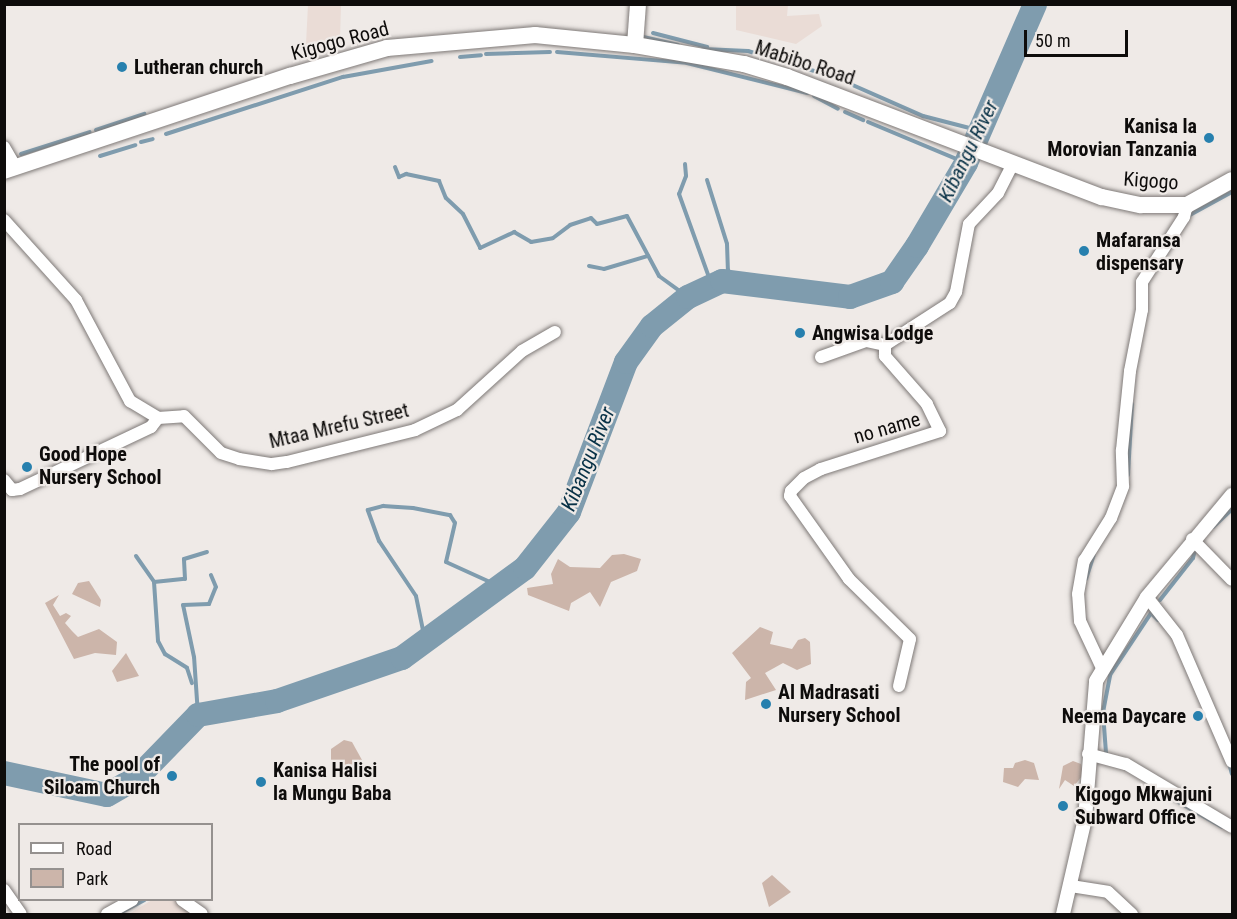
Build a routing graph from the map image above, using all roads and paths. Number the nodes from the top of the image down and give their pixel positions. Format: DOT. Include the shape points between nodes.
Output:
graph roads {
  1 [pos="638,4"];
  2 [pos="594,38"];
  3 [pos="635,45"];
  4 [pos="4,147"];
  5 [pos="995,157"];
  6 [pos="1012,165"];
  7 [pos="10,170"];
  8 [pos="1233,180"];
  9 [pos="1187,205"];
  10 [pos="4,220"];
  11 [pos="555,332"];
  12 [pos="885,345"];
  13 [pos="821,357"];
  14 [pos="158,418"];
  15 [pos="4,480"];
  16 [pos="1233,495"];
  17 [pos="1192,539"];
  18 [pos="1233,580"];
  19 [pos="1147,597"];
  20 [pos="1102,668"];
  21 [pos="899,686"];
  22 [pos="1088,754"];
  23 [pos="1233,762"];
  24 [pos="1233,827"];
  25 [pos="1071,886"];
  26 [pos="4,890"];
  27 [pos="130,901"];
  28 [pos="183,901"];
  29 [pos="21,915"];
  30 [pos="108,915"];
  31 [pos="202,915"];
  32 [pos="1063,915"];
  33 [pos="1132,915"];
  1 -- 3 [label="main road"];
  2 -- 3 [label="main road, Mabibo Road"];
  2 -- 7 [label="main road, Kigogo Road" via="496,36 387,48 201,105"];
  3 -- 5 [label="main road, Mabibo Road" via="734,62 787,77"];
  4 -- 7 [label="street"];
  5 -- 6 [label="main road, Kigogo"];
  6 -- 9 [label="main road, Kigogo" via="1102,197 1141,205"];
  6 -- 12 [label="street" via="998,193 969,224 951,303"];
  8 -- 9 [label="main road, Kigogo"];
  9 -- 20 [label="street" via="1184,218 1142,282 1142,310 1133,347 1122,450 1123,486 1111,518 1084,561 1078,594 1080,621"];
  10 -- 14 [label="street, Mtaa Mrefu Street" via="76,300 130,401"];
  11 -- 14 [label="street, Mtaa Mrefu Street" via="522,351 456,410 427,425 399,436 287,462 272,464 227,457 184,416"];
  12 -- 13 [label="street" via="866,341"];
  12 -- 21 [label="street, no name" via="885,356 927,405 940,430 821,470 794,486 790,496 849,579 910,639"];
  14 -- 15 [label="street" via="151,427 20,489 12,490"];
  16 -- 17 [label="street"];
  17 -- 18 [label="street"];
  17 -- 19 [label="street"];
  19 -- 20 [label="street"];
  19 -- 23 [label="street" via="1177,635"];
  20 -- 22 [label="street" via="1092,698"];
  22 -- 24 [label="street" via="1126,764"];
  22 -- 25 [label="street" via="1084,819"];
  25 -- 32 [label="street"];
  25 -- 33 [label="street" via="1108,892"];
  26 -- 29 [label="street"];
  27 -- 30 [label="street"];
  28 -- 31 [label="street"];
}
